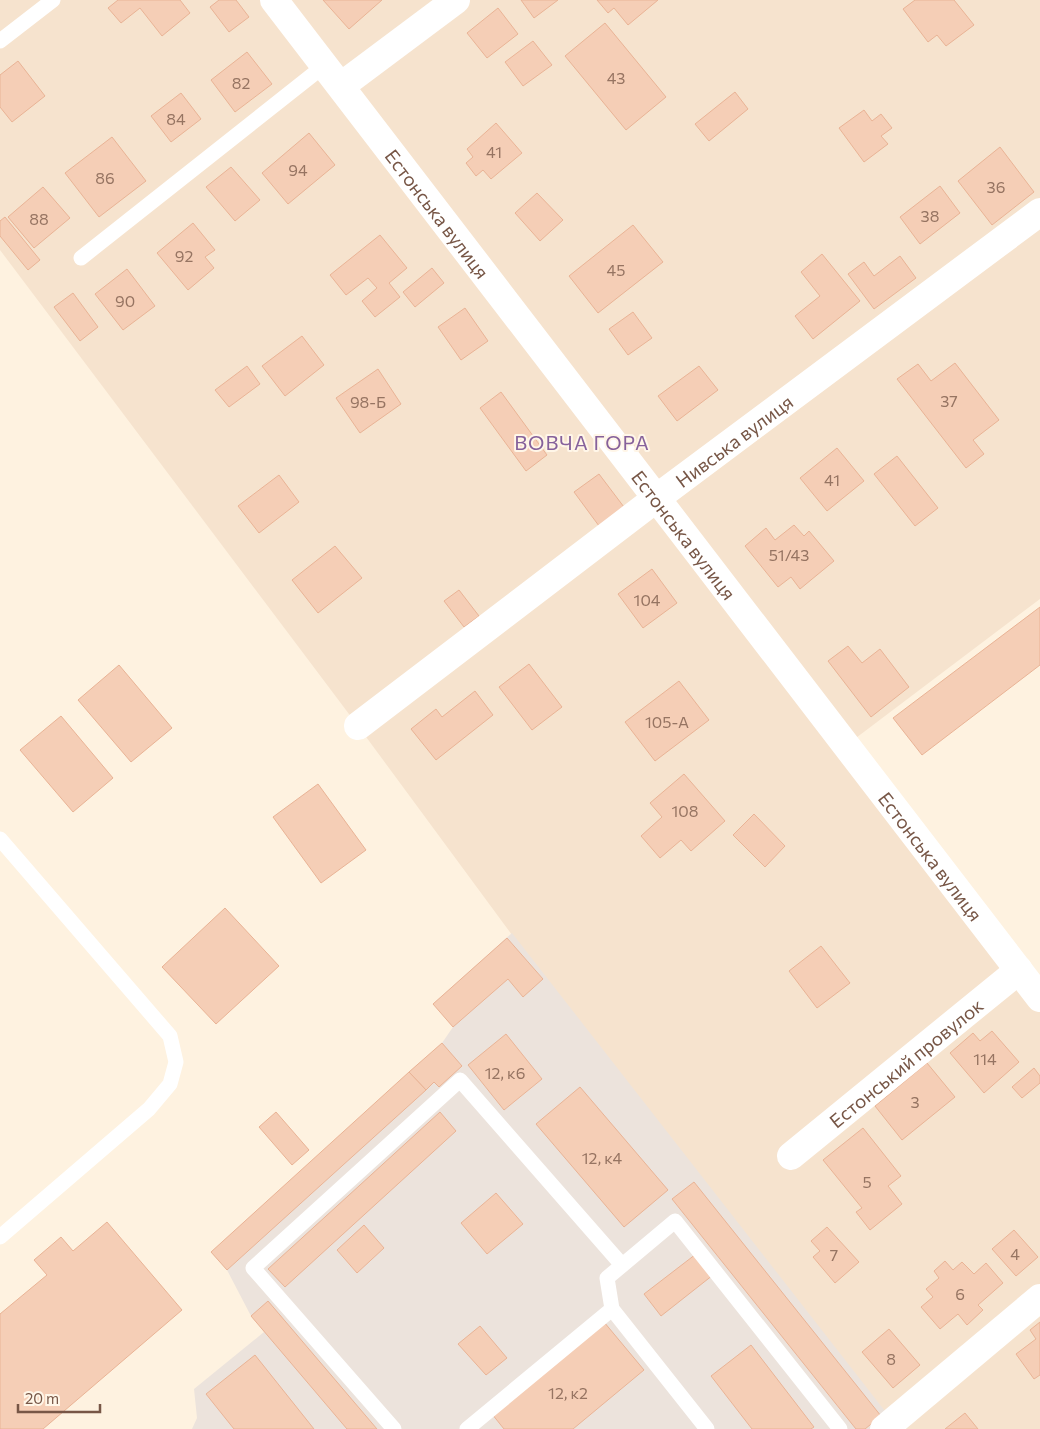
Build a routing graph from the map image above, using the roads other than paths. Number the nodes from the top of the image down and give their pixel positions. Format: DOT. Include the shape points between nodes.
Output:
graph roads {
  1 [pos="53,0"];
  2 [pos="274,0"];
  3 [pos="456,0"];
  4 [pos="0,42"];
  5 [pos="325,65"];
  6 [pos="341,86"];
  7 [pos="1040,212"];
  8 [pos="81,258"];
  9 [pos="656,498"];
  10 [pos="358,726"];
  11 [pos="0,839"];
  12 [pos="1019,970"];
  13 [pos="1040,998"];
  14 [pos="791,1156"];
  15 [pos="0,1237"];
  16 [pos="622,1265"];
  17 [pos="1040,1298"];
  18 [pos="612,1309"];
  19 [pos="394,1429"];
  20 [pos="467,1429"];
  21 [pos="707,1429"];
  22 [pos="840,1429"];
  23 [pos="884,1429"];
  1 -- 4 [label="lane"];
  2 -- 5 [label="street, Естонська вулиця"];
  3 -- 6 [label="street"];
  5 -- 6 [label="street, Естонська вулиця"];
  5 -- 8 [label="lane"];
  6 -- 9 [label="street, Естонська вулиця"];
  7 -- 9 [label="street, Нивська вулиця"];
  9 -- 10 [label="street, Нивська вулиця"];
  9 -- 12 [label="street, Естонська вулиця"];
  11 -- 15 [label="lane" via="170,1036 176,1062 170,1084 149,1109"];
  12 -- 13 [label="street, Естонська вулиця"];
  12 -- 14 [label="street, Естонський провулок"];
  16 -- 18 [label="lane" via="607,1278"];
  16 -- 19 [label="lane" via="460,1080 253,1268"];
  16 -- 22 [label="lane" via="675,1221"];
  17 -- 23 [label="street"];
  18 -- 20 [label="lane"];
  18 -- 21 [label="lane"];
}
